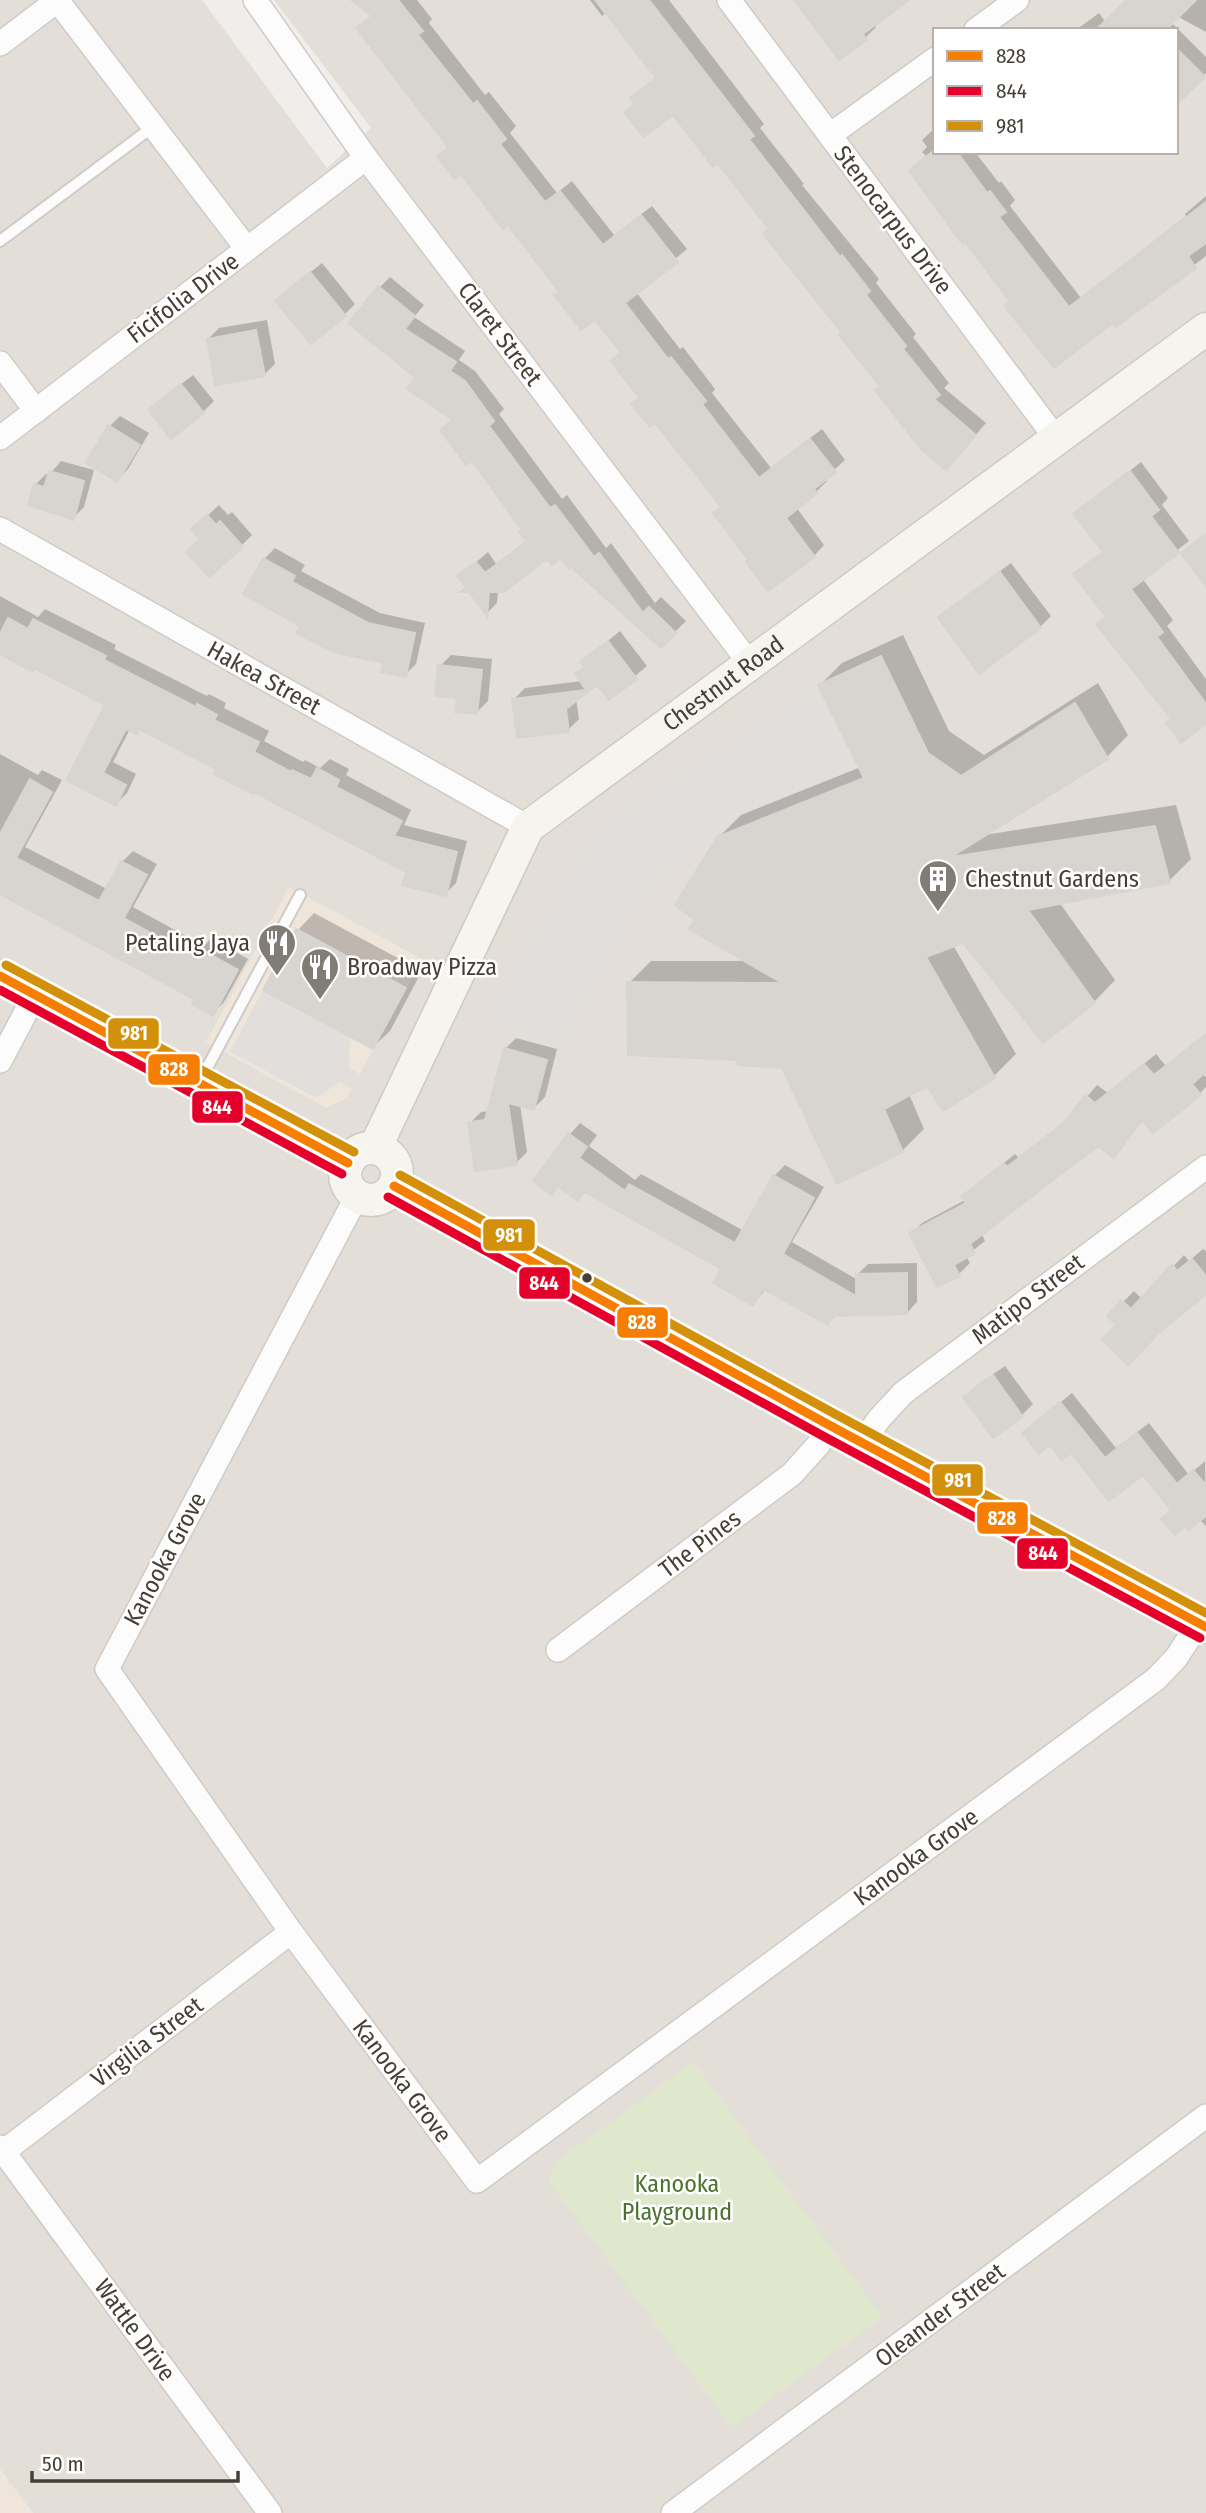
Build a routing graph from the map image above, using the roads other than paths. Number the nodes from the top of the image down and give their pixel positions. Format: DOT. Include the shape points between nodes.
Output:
graph roads {
  1 [pos="58,0"];
  2 [pos="255,0"];
  3 [pos="729,0"];
  4 [pos="1017,0"];
  5 [pos="979,28"];
  6 [pos="0,44"];
  7 [pos="933,60"];
  8 [pos="154,126"];
  9 [pos="830,135"];
  10 [pos="366,158"];
  11 [pos="0,241"];
  12 [pos="247,248"];
  13 [pos="1204,335"];
  14 [pos="0,363"];
  15 [pos="36,411"];
  16 [pos="0,438"];
  17 [pos="1057,440"];
  18 [pos="0,530"];
  19 [pos="751,664"];
  20 [pos="528,827"];
  21 [pos="300,895"];
  22 [pos="0,976"];
  23 [pos="35,995"];
  24 [pos="0,1061"];
  25 [pos="199,1083"];
  26 [pos="361,1156"];
  27 [pos="1206,1167"];
  28 [pos="394,1186"];
  29 [pos="357,1196"];
  30 [pos="830,1425"];
  31 [pos="862,1443"];
  32 [pos="1202,1625"];
  33 [pos="558,1650"];
  34 [pos="291,1932"];
  35 [pos="1206,2116"];
  36 [pos="2,2149"];
  37 [pos="270,2513"];
  38 [pos="673,2513"];
  1 -- 6 [label="street"];
  1 -- 8 [label="street"];
  2 -- 10 [label="street, Claret Street"];
  3 -- 9 [label="street, Stenocarpus Drive"];
  4 -- 5 [label="street"];
  7 -- 9 [label="street"];
  8 -- 11 [label="lane"];
  8 -- 12 [label="street"];
  9 -- 17 [label="street, Stenocarpus Drive"];
  10 -- 12 [label="street, Ficifolia Drive"];
  10 -- 19 [label="street, Claret Street"];
  12 -- 15 [label="street, Ficifolia Drive"];
  13 -- 17 [label="main road, Chestnut Road"];
  14 -- 15 [label="street"];
  15 -- 16 [label="street, Ficifolia Drive"];
  17 -- 19 [label="main road, Chestnut Road"];
  18 -- 20 [label="street, Hakea Street"];
  19 -- 20 [label="main road, Chestnut Road"];
  20 -- 26 [label="main road, Chestnut Road"];
  21 -- 25 [label="lane"];
  22 -- 23 [label="main road"];
  23 -- 24 [label="street"];
  23 -- 25 [label="main road"];
  25 -- 26 [label="main road"];
  26 -- 28 [label="main road" via="383,1151 395,1164"];
  26 -- 29 [label="main road" via="346,1181"];
  27 -- 31 [label="street, Matipo Street" via="903,1393"];
  28 -- 29 [label="main road" via="381,1198"];
  28 -- 30 [label="main road"];
  29 -- 34 [label="street, Kanooka Grove" via="107,1669"];
  30 -- 31 [label="main road"];
  30 -- 33 [label="street, The Pines" via="792,1474"];
  31 -- 32 [label="main road"];
  32 -- 34 [label="street, Kanooka Grove" via="1156,1679 477,2181"];
  34 -- 36 [label="street, Virgilia Street"];
  35 -- 38 [label="street, Oleander Street"];
  36 -- 37 [label="street, Wattle Drive"];
}
